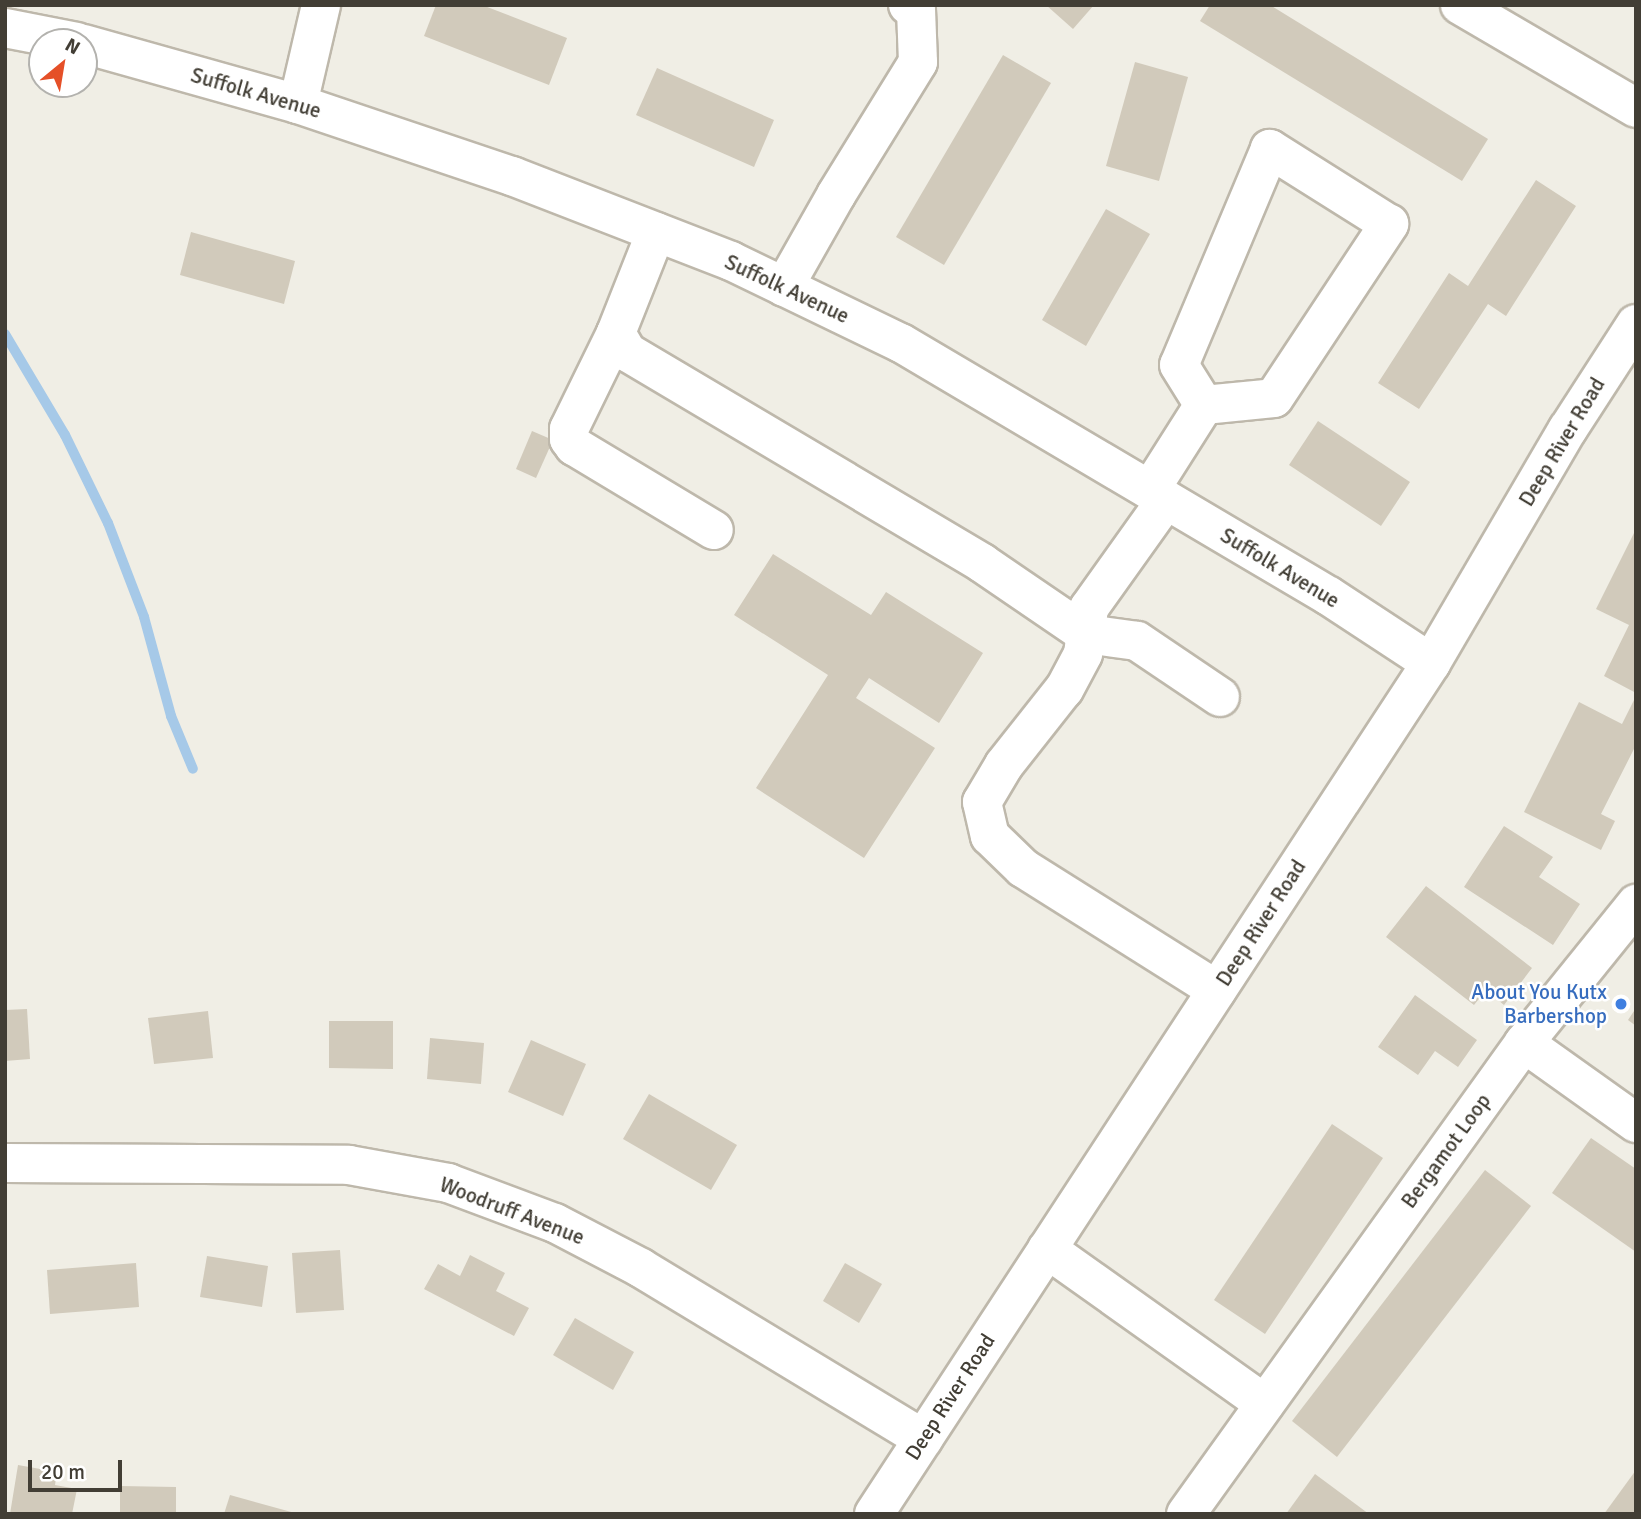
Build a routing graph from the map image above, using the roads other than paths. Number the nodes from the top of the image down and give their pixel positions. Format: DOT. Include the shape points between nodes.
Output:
graph roads {
  1 [pos="321,5"];
  2 [pos="908,5"];
  3 [pos="1477,10"];
  4 [pos="5,28"];
  5 [pos="28,32"];
  6 [pos="98,48"];
  7 [pos="298,104"];
  8 [pos="1636,108"];
  9 [pos="656,232"];
  10 [pos="784,287"];
  11 [pos="1636,324"];
  12 [pos="616,333"];
  13 [pos="1204,405"];
  14 [pos="1158,495"];
  15 [pos="714,530"];
  16 [pos="1086,634"];
  17 [pos="1431,663"];
  18 [pos="1220,697"];
  19 [pos="1636,904"];
  20 [pos="1217,990"];
  21 [pos="1524,1043"];
  22 [pos="1636,1123"];
  23 [pos="5,1163"];
  24 [pos="1048,1249"];
  25 [pos="1265,1404"];
  26 [pos="923,1439"];
  27 [pos="1188,1513"];
  28 [pos="874,1514"];
  1 -- 7 [label="street"];
  2 -- 10 [label="street" via="916,11 918,62"];
  3 -- 8 [label="street"];
  4 -- 5 [label="street"];
  6 -- 7 [label="street, Suffolk Avenue"];
  7 -- 9 [label="street, Suffolk Avenue" via="512,176"];
  9 -- 10 [label="street, Suffolk Avenue"];
  9 -- 12 [label="street"];
  10 -- 14 [label="street, Suffolk Avenue" via="901,343"];
  11 -- 17 [label="street, Deep River Road" via="1568,429"];
  12 -- 15 [label="street" via="569,429 569,439"];
  12 -- 16 [label="street" via="626,352 982,563"];
  13 -- 13 [label="street" via="1274,398 1389,224 1270,149 1179,365"];
  13 -- 14 [label="street"];
  14 -- 16 [label="street" via="1089,608"];
  14 -- 17 [label="street, Suffolk Avenue" via="1329,596"];
  16 -- 18 [label="street" via="1137,641"];
  16 -- 20 [label="street" via="1083,654 1064,690 1004,765 982,802 990,836 1023,868"];
  17 -- 20 [label="street, Deep River Road"];
  19 -- 21 [label="street, Bergamot Loop"];
  20 -- 24 [label="street, Deep River Road"];
  21 -- 22 [label="street"];
  21 -- 25 [label="street, Bergamot Loop"];
  23 -- 26 [label="street, Woodruff Avenue" via="349,1165 448,1182 555,1223 642,1268"];
  24 -- 25 [label="street"];
  24 -- 26 [label="street, Deep River Road"];
  25 -- 27 [label="street, Bergamot Loop"];
  26 -- 28 [label="street, Deep River Road"];
}
